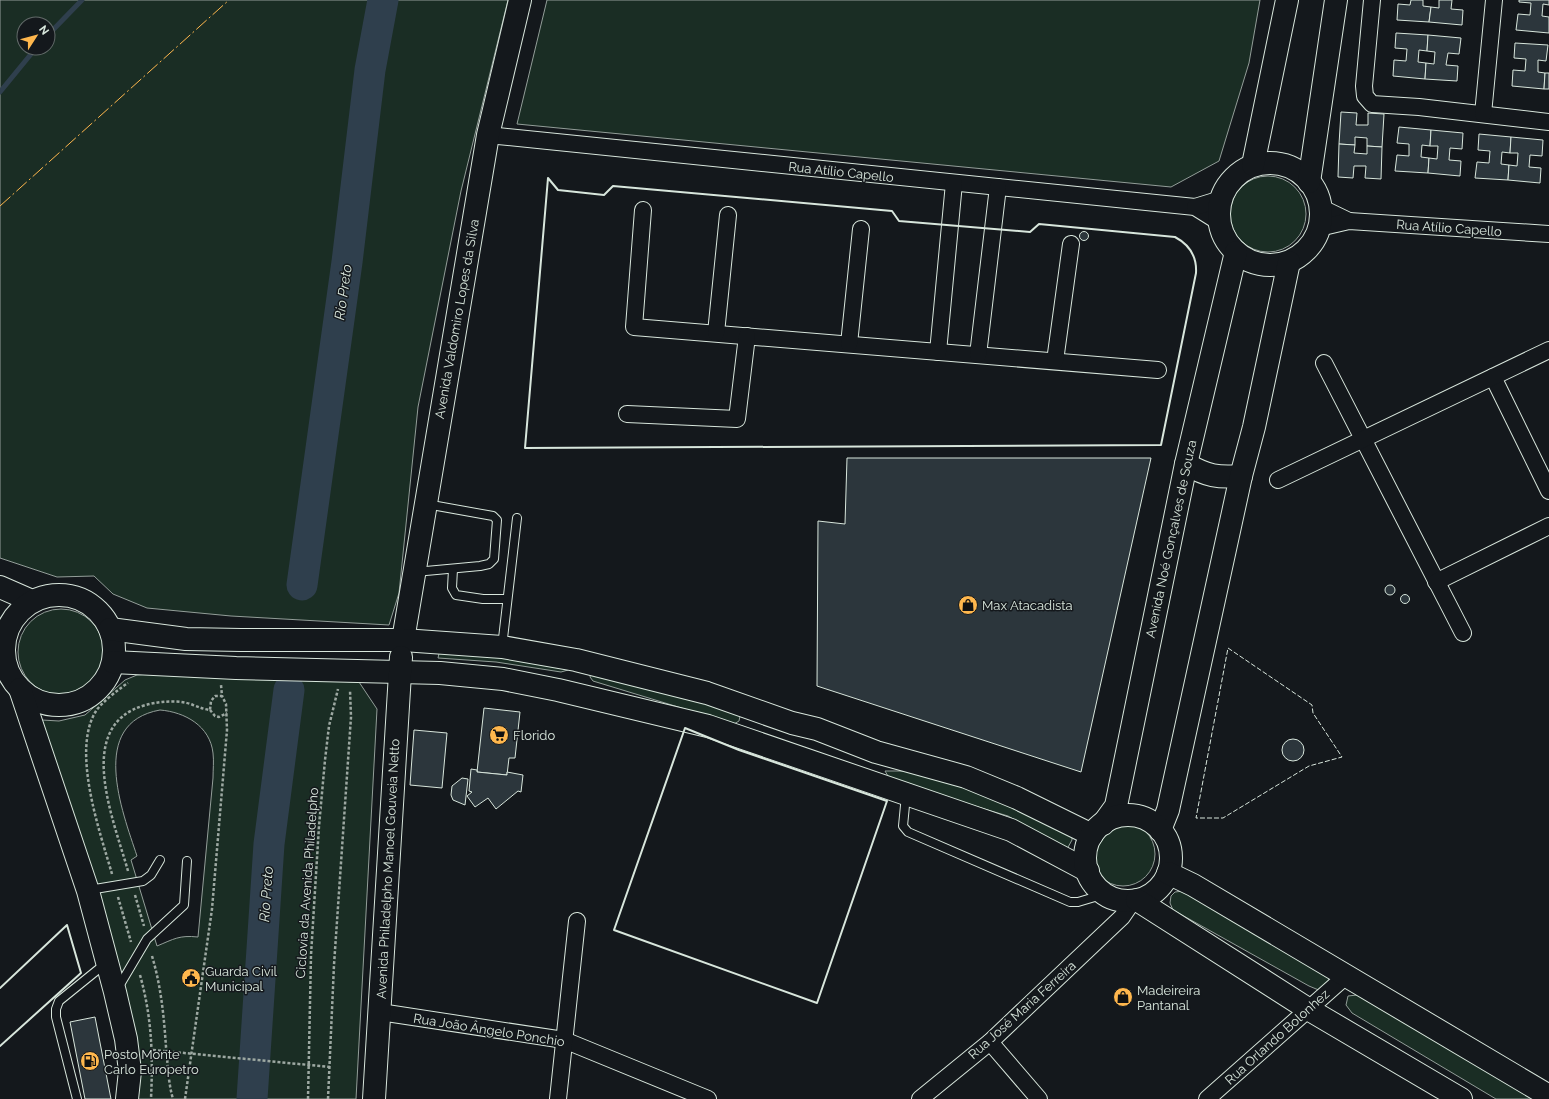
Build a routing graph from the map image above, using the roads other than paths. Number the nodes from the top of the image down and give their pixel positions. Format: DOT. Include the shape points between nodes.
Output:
graph roads {
  1 [pos="520,0"];
  2 [pos="1287,0"];
  3 [pos="1336,0"];
  4 [pos="1372,0"];
  5 [pos="1494,0"];
  6 [pos="1483,114"];
  7 [pos="1549,122"];
  8 [pos="488,135"];
  9 [pos="1253,165"];
  10 [pos="1309,182"];
  11 [pos="954,183"];
  12 [pos="998,187"];
  13 [pos="1221,199"];
  14 [pos="1195,207"];
  15 [pos="643,210"];
  16 [pos="728,215"];
  17 [pos="1320,217"];
  18 [pos="1219,222"];
  19 [pos="861,229"];
  20 [pos="1549,234"];
  21 [pos="1071,244"];
  22 [pos="1236,252"];
  23 [pos="1289,262"];
  24 [pos="716,333"];
  25 [pos="747,336"];
  26 [pos="850,344"];
  27 [pos="1549,350"];
  28 [pos="938,352"];
  29 [pos="978,355"];
  30 [pos="1055,361"];
  31 [pos="1324,363"];
  32 [pos="1158,370"];
  33 [pos="1493,377"];
  34 [pos="628,414"];
  35 [pos="1363,439"];
  36 [pos="1186,464"];
  37 [pos="1241,476"];
  38 [pos="1278,480"];
  39 [pos="1549,491"];
  40 [pos="426,504"];
  41 [pos="517,518"];
  42 [pos="1549,526"];
  43 [pos="453,569"];
  44 [pos="414,572"];
  45 [pos="1436,582"];
  46 [pos="0,587"];
  47 [pos="507,599"];
  48 [pos="32,601"];
  49 [pos="110,629"];
  50 [pos="1463,633"];
  51 [pos="403,640"];
  52 [pos="502,647"];
  53 [pos="2,658"];
  54 [pos="576,660"];
  55 [pos="113,662"];
  56 [pos="400,671"];
  57 [pos="20,689"];
  58 [pos="571,693"];
  59 [pos="792,723"];
  60 [pos="729,734"];
  61 [pos="876,752"];
  62 [pos="825,767"];
  63 [pos="906,794"];
  64 [pos="1098,830"];
  65 [pos="1160,830"];
  66 [pos="160,860"];
  67 [pos="187,862"];
  68 [pos="1088,871"];
  69 [pos="1168,873"];
  70 [pos="88,890"];
  71 [pos="1123,902"];
  72 [pos="577,921"];
  73 [pos="107,963"];
  74 [pos="1346,976"];
  75 [pos="115,992"];
  76 [pos="1308,1009"];
  77 [pos="380,1012"];
  78 [pos="564,1040"];
  79 [pos="990,1042"];
  80 [pos="1549,1096"];
  81 [pos="77,1099"];
  82 [pos="128,1099"];
  83 [pos="374,1099"];
  84 [pos="558,1099"];
  85 [pos="708,1099"];
  86 [pos="920,1099"];
  87 [pos="1039,1099"];
  88 [pos="1207,1099"];
  89 [pos="1461,1099"];
  1 -- 8 [label="main road, Avenida Valdomiro Lopes da Silva"];
  2 -- 9 [label="main road"];
  3 -- 10 [label="main road"];
  4 -- 6 [label="street" via="1364,86 1365,96 1372,104"];
  5 -- 6 [label="street"];
  6 -- 7 [label="street"];
  8 -- 11 [label="street, Rua Atílio Capello"];
  8 -- 40 [label="main road, Avenida Valdomiro Lopes da Silva"];
  9 -- 10 [label="main road" via="1274,163 1293,169"];
  9 -- 13 [label="main road" via="1239,173 1228,184"];
  10 -- 17 [label="main road" via="1316,193"];
  11 -- 12 [label="street, Rua Atílio Capello"];
  11 -- 28 [label="street"];
  12 -- 14 [label="street, Rua Atílio Capello"];
  12 -- 29 [label="street"];
  13 -- 14 [label="street, Rua Atílio Capello"];
  13 -- 18 [label="main road"];
  14 -- 18 [label="street, Rua Atílio Capello"];
  15 -- 24 [label="street" via="634,327"];
  16 -- 24 [label="street"];
  17 -- 20 [label="street, Rua Atílio Capello"];
  17 -- 23 [label="main road" via="1313,242 1302,254"];
  18 -- 22 [label="main road" via="1225,238"];
  19 -- 26 [label="street"];
  21 -- 30 [label="street"];
  22 -- 23 [label="main road" via="1252,262 1271,265"];
  22 -- 36 [label="main road, Avenida Noé Gonçalves de Souza"];
  23 -- 37 [label="main road"];
  24 -- 25 [label="street"];
  25 -- 26 [label="street"];
  25 -- 34 [label="street" via="737,419"];
  26 -- 28 [label="street"];
  27 -- 33 [label="street"];
  28 -- 29 [label="street"];
  29 -- 30 [label="street"];
  30 -- 32 [label="street"];
  31 -- 35 [label="street"];
  33 -- 35 [label="street"];
  33 -- 39 [label="street"];
  35 -- 38 [label="street"];
  35 -- 45 [label="street"];
  36 -- 37 [label="main road" via="1203,474 1220,478"];
  36 -- 64 [label="main road, Avenida Noé Gonçalves de Souza" via="1116,806"];
  37 -- 65 [label="main road" via="1168,810"];
  40 -- 43 [label="lane" via="493,516 497,520 494,559 484,565"];
  40 -- 44 [label="main road, Avenida Valdomiro Lopes da Silva"];
  41 -- 47 [label="lane"];
  42 -- 45 [label="street"];
  43 -- 44 [label="lane"];
  43 -- 47 [label="lane" via="452,588 456,595"];
  44 -- 51 [label="main road, Avenida Valdomiro Lopes da Silva"];
  45 -- 50 [label="street"];
  46 -- 48 [label="main road"];
  47 -- 52 [label="lane"];
  48 -- 49 [label="main road" via="54,595 77,598 97,610"];
  48 -- 53 [label="main road" via="15,616 5,637"];
  49 -- 51 [label="main road" via="186,639"];
  49 -- 55 [label="main road" via="114,645"];
  51 -- 52 [label="main road"];
  51 -- 56 [label="main road, Avenida Philadelpho Manoel Gouveia Netto"];
  52 -- 54 [label="main road"];
  53 -- 57 [label="main road" via="10,676"];
  54 -- 58 [label="main road"];
  54 -- 59 [label="main road" via="707,693"];
  55 -- 56 [label="main road" via="341,676"];
  55 -- 57 [label="main road" via="103,684 86,699 63,705 40,702"];
  56 -- 58 [label="main road" via="484,676"];
  56 -- 77 [label="main road, Avenida Philadelpho Manoel Gouveia Netto"];
  57 -- 70 [label="main road"];
  58 -- 60 [label="main road" via="708,726"];
  59 -- 60 [label="main road" via="756,724"];
  59 -- 61 [label="main road" via="816,729"];
  60 -- 62 [label="main road"];
  61 -- 62 [label="main road" via="863,766"];
  61 -- 64 [label="main road" via="966,777"];
  62 -- 63 [label="main road"];
  63 -- 68 [label="main road" via="1011,830"];
  63 -- 71 [label="lane" via="903,826 908,832 1070,902"];
  64 -- 65 [label="main road" via="1116,817 1136,816"];
  64 -- 68 [label="main road" via="1086,851"];
  65 -- 69 [label="main road" via="1168,842"];
  66 -- 70 [label="lane" via="151,875 143,881"];
  67 -- 75 [label="lane" via="184,905 147,939"];
  68 -- 71 [label="main road" via="1092,880"];
  69 -- 71 [label="main road" via="1155,892"];
  69 -- 74 [label="main road" via="1193,885"];
  70 -- 73 [label="main road"];
  71 -- 76 [label="main road"];
  71 -- 79 [label="street, Rua José Maria Ferreira"];
  72 -- 78 [label="street"];
  73 -- 75 [label="main road"];
  73 -- 81 [label="lane" via="59,1002 56,1009"];
  74 -- 76 [label="street, Rua Orlando Bolonhez"];
  74 -- 80 [label="main road"];
  75 -- 82 [label="main road" via="126,1039 130,1071"];
  76 -- 88 [label="street, Rua Orlando Bolonhez"];
  76 -- 89 [label="main road"];
  77 -- 78 [label="street, Rua João Ângelo Ponchio"];
  77 -- 83 [label="main road, Avenida Philadelpho Manoel Gouveia Netto"];
  78 -- 84 [label="street"];
  78 -- 85 [label="street, Rua João Ângelo Ponchio"];
  79 -- 86 [label="street, Rua José Maria Ferreira"];
  79 -- 87 [label="street"];
}
